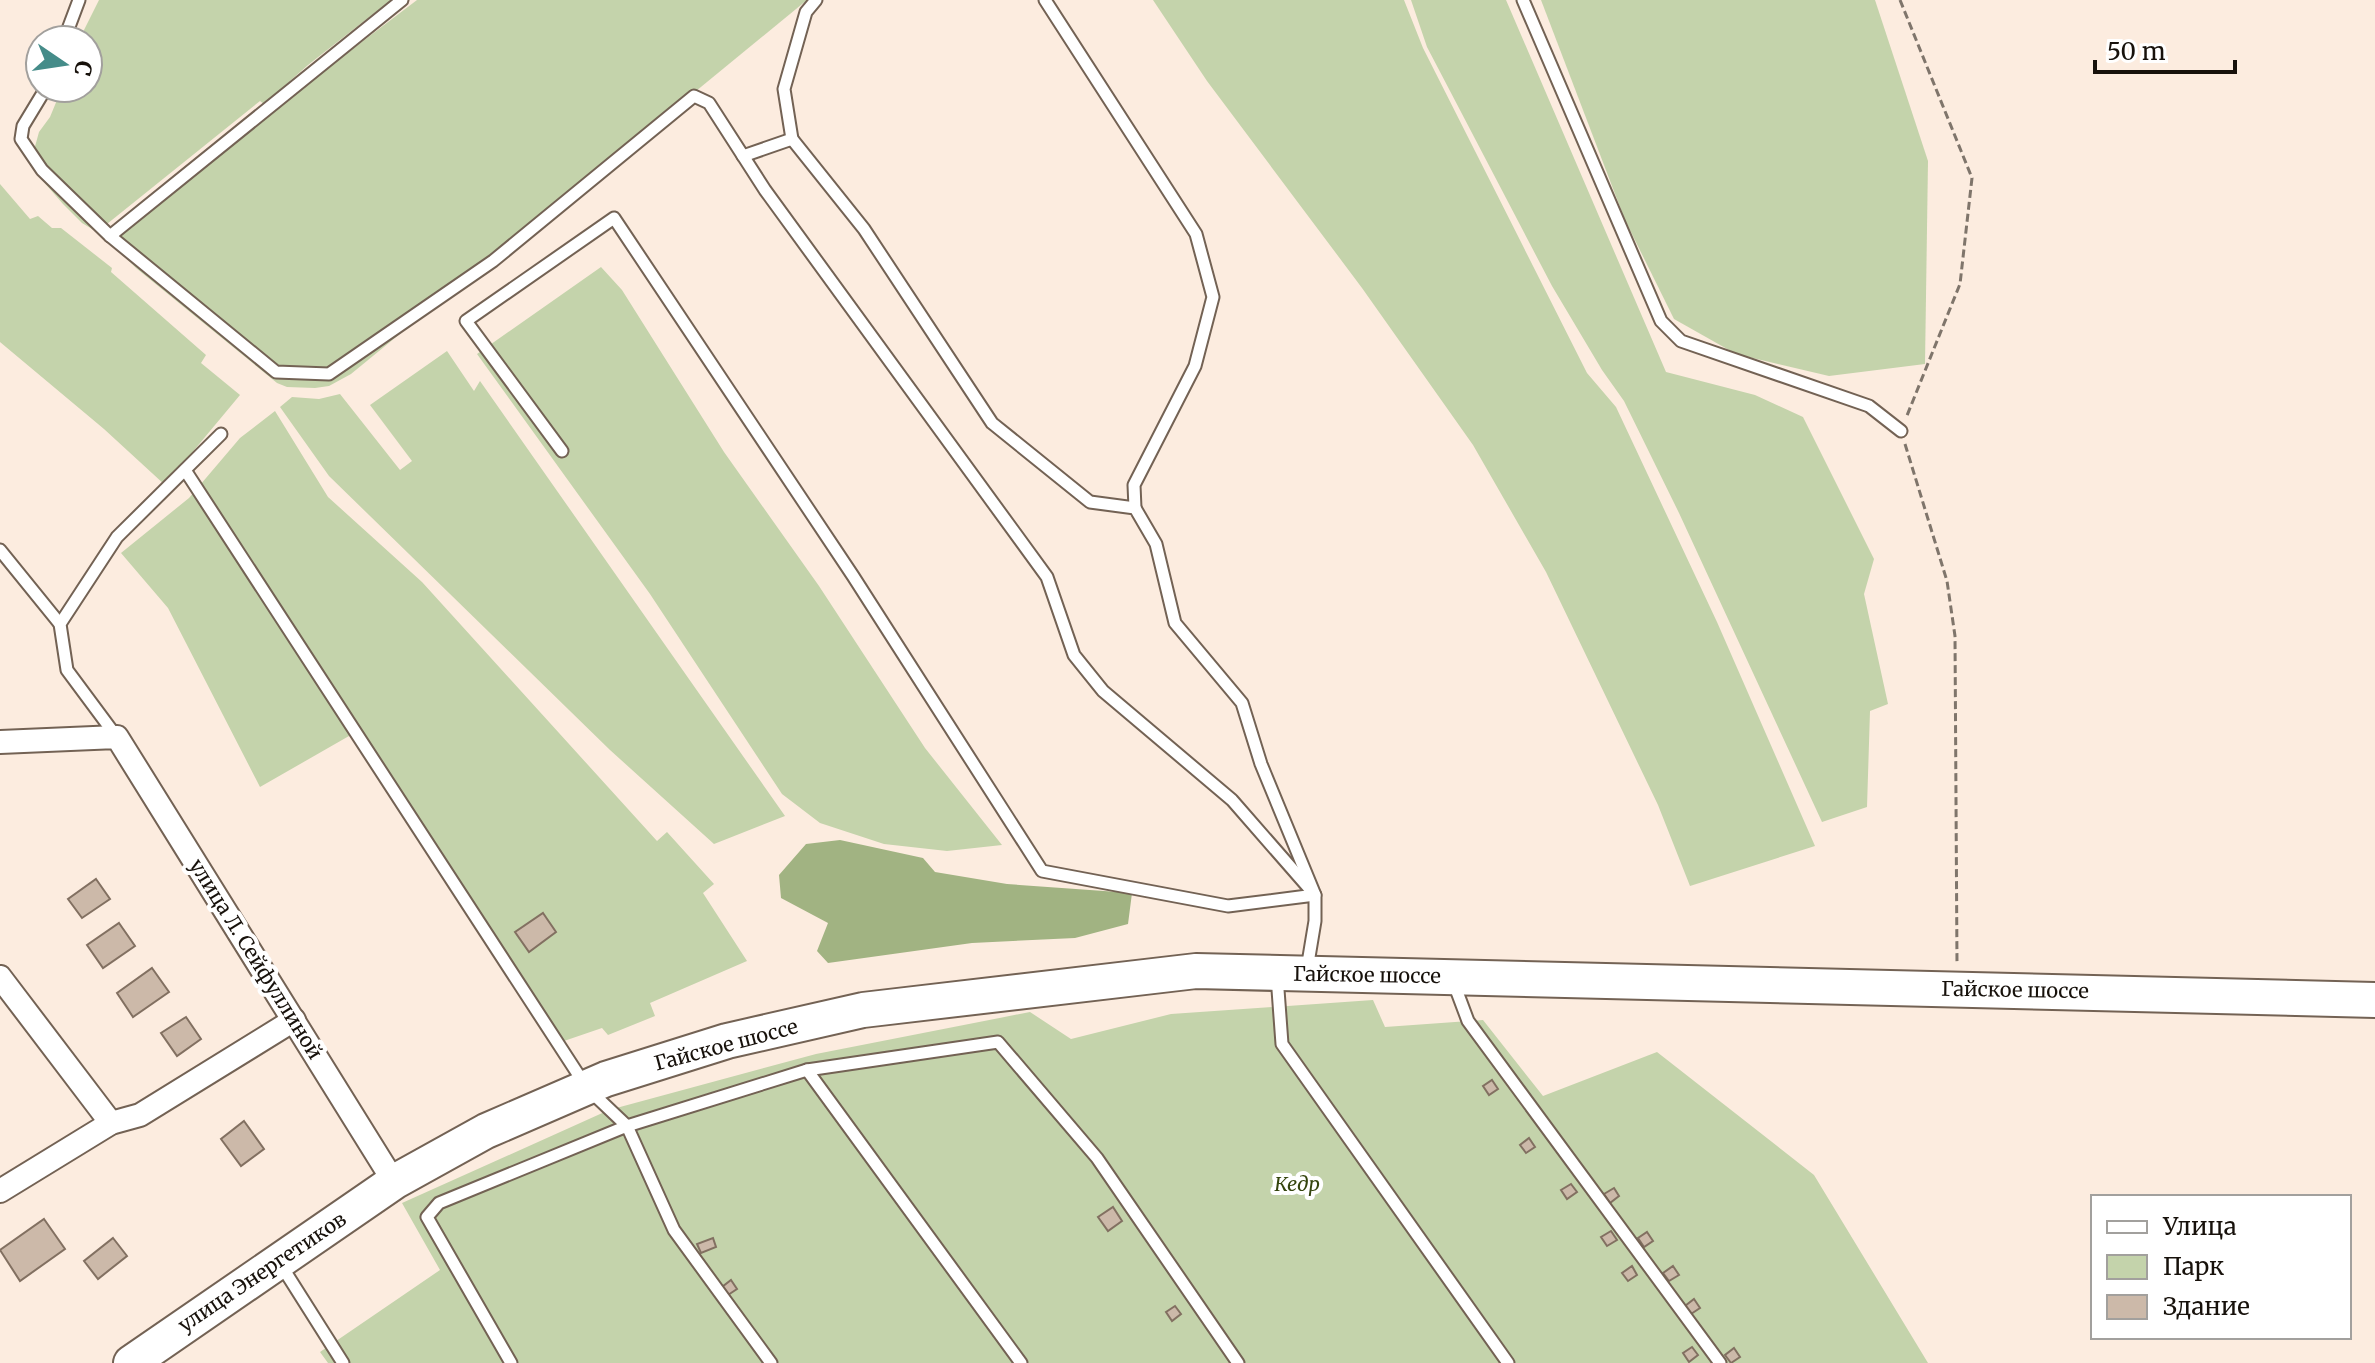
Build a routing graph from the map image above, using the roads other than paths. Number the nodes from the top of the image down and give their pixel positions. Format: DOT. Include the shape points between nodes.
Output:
graph roads {
  1 [pos="79,0"];
  2 [pos="402,0"];
  3 [pos="816,0"];
  4 [pos="1045,0"];
  5 [pos="1523,0"];
  6 [pos="70,24"];
  7 [pos="36,104"];
  8 [pos="792,139"];
  9 [pos="743,156"];
  10 [pos="110,236"];
  11 [pos="1901,431"];
  12 [pos="221,434"];
  13 [pos="562,451"];
  14 [pos="185,470"];
  15 [pos="1135,508"];
  16 [pos="0,550"];
  17 [pos="60,624"];
  18 [pos="117,737"];
  19 [pos="0,742"];
  20 [pos="1315,895"];
  21 [pos="1292,973"];
  22 [pos="1451,977"];
  23 [pos="0,978"];
  24 [pos="2375,1000"];
  25 [pos="294,1020"];
  26 [pos="807,1070"];
  27 [pos="587,1088"];
  28 [pos="111,1123"];
  29 [pos="627,1126"];
  30 [pos="394,1182"];
  31 [pos="0,1191"];
  32 [pos="279,1261"];
  33 [pos="150,1354"];
  34 [pos="343,1363"];
  35 [pos="511,1363"];
  36 [pos="771,1363"];
  37 [pos="1021,1363"];
  38 [pos="1238,1363"];
  39 [pos="1508,1363"];
  40 [pos="1720,1363"];
  1 -- 6 [label="lane"];
  2 -- 10 [label="lane"];
  3 -- 8 [label="lane" via="806,12 784,89"];
  4 -- 15 [label="lane" via="1196,234 1213,297 1195,366 1134,485"];
  5 -- 11 [label="lane" via="1661,321 1681,341 1869,406"];
  7 -- 10 [label="lane" via="21,139 42,170"];
  8 -- 9 [label="lane"];
  8 -- 15 [label="lane" via="864,229 992,423 1090,502"];
  9 -- 10 [label="lane" via="709,103 694,96 493,261 329,374 276,372"];
  9 -- 20 [label="lane" via="1047,577 1074,655 1103,691 1232,800"];
  12 -- 14 [label="lane"];
  13 -- 20 [label="lane" via="466,321 614,218 1042,871 1228,906"];
  14 -- 17 [label="lane" via="117,537"];
  14 -- 27 [label="lane"];
  15 -- 20 [label="lane" via="1156,544 1175,623 1242,703"];
  16 -- 17 [label="lane"];
  17 -- 18 [label="lane" via="67,670"];
  18 -- 19 [label="street"];
  18 -- 25 [label="street, улица Л. Сейфуллиной"];
  20 -- 21 [label="lane" via="1315,921"];
  21 -- 22 [label="main road, Гайское шоссе"];
  21 -- 27 [label="main road, Гайское шоссе" via="1196,971 863,1010 727,1041"];
  21 -- 39 [label="lane" via="1282,1044"];
  22 -- 24 [label="main road, Гайское шоссе"];
  22 -- 40 [label="lane" via="1468,1021"];
  23 -- 28 [label="street"];
  25 -- 28 [label="street" via="140,1115"];
  25 -- 30 [label="street, улица Л. Сейфуллиной"];
  26 -- 29 [label="lane"];
  26 -- 37 [label="lane"];
  26 -- 38 [label="lane" via="998,1042 1097,1158"];
  27 -- 29 [label="lane"];
  27 -- 30 [label="main road, Гайское шоссе" via="486,1131"];
  28 -- 31 [label="street"];
  29 -- 35 [label="lane" via="439,1203 427,1217"];
  29 -- 36 [label="lane" via="674,1230"];
  30 -- 32 [label="main road, улица Энергетиков"];
  32 -- 33 [label="main road, улица Энергетиков"];
  32 -- 34 [label="lane"];
}
